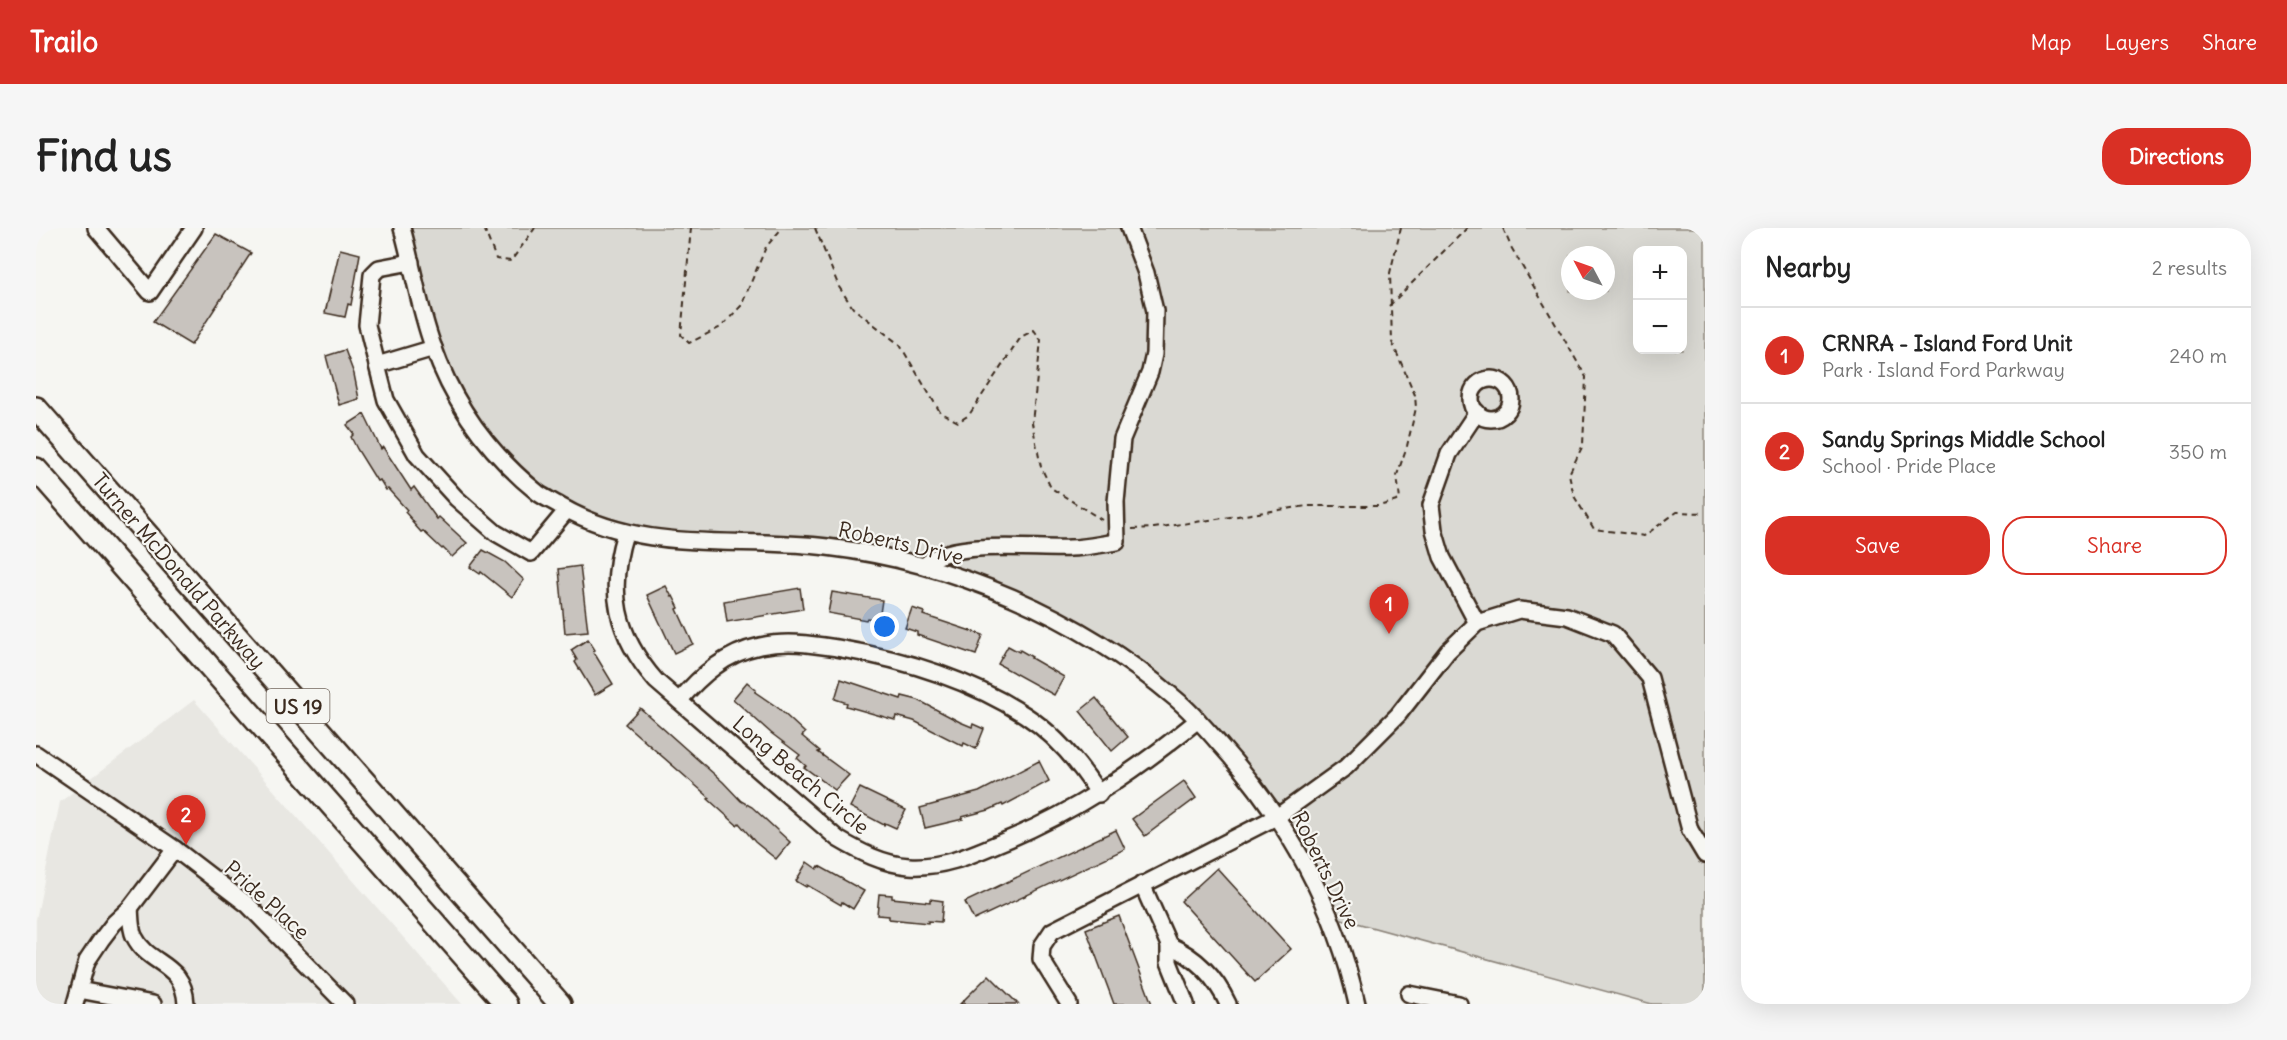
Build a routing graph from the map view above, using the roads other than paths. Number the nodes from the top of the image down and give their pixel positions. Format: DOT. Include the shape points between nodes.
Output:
graph roads {
  1 [pos="96,228"];
  2 [pos="194,228"];
  3 [pos="402,228"];
  4 [pos="1129,228"];
  5 [pos="411,262"];
  6 [pos="434,348"];
  7 [pos="377,365"];
  8 [pos="36,408"];
  9 [pos="1477,412"];
  10 [pos="36,469"];
  11 [pos="567,510"];
  12 [pos="625,533"];
  13 [pos="925,566"];
  14 [pos="1477,623"];
  15 [pos="679,700"];
  16 [pos="1198,720"];
  17 [pos="36,754"];
  18 [pos="1099,794"];
  19 [pos="1278,816"];
  20 [pos="175,849"];
  21 [pos="1705,855"];
  22 [pos="1142,884"];
  23 [pos="130,908"];
  24 [pos="1169,945"];
  25 [pos="1409,994"];
  26 [pos="77,997"];
  27 [pos="153,1004"];
  28 [pos="186,1004"];
  29 [pos="345,1004"];
  30 [pos="506,1004"];
  31 [pos="560,1004"];
  32 [pos="1069,1004"];
  33 [pos="1186,1004"];
  34 [pos="1228,1004"];
  35 [pos="1357,1004"];
  36 [pos="1460,1004"];
  1 -- 2 [label="street" via="150,292"];
  3 -- 5 [label="street, Roberts Drive"];
  4 -- 13 [label="street" via="1155,311 1154,354 1122,439 1117,542 1071,548 961,549 939,556"];
  5 -- 6 [label="street, Roberts Drive"];
  5 -- 7 [label="street" via="379,268 372,275 367,325"];
  6 -- 7 [label="street"];
  6 -- 11 [label="street, Roberts Drive" via="467,417 501,459 541,495"];
  7 -- 11 [label="street" via="386,400 417,455 456,498 496,533 531,552"];
  8 -- 31 [label="highway, Turner McDonald Parkway / US 19"];
  9 -- 14 [label="street" via="1449,454 1431,505 1442,557"];
  10 -- 30 [label="highway, Turner McDonald Parkway / US 19"];
  11 -- 12 [label="street, Roberts Drive"];
  12 -- 13 [label="street, Roberts Drive" via="674,541 826,547"];
  12 -- 15 [label="street, Long Beach Circle" via="615,579 622,625 642,665"];
  13 -- 16 [label="street, Roberts Drive" via="1002,593 1074,628 1141,672"];
  14 -- 19 [label="street" via="1448,651 1398,715 1346,767"];
  14 -- 21 [label="street" via="1519,610 1567,616 1613,634 1650,678 1690,830"];
  15 -- 18 [label="street" via="714,666 760,646 800,643 872,654 950,678 1024,715 1066,750"];
  15 -- 18 [label="street, Long Beach Circle" via="838,839 890,863 927,866 961,859 1032,830"];
  16 -- 18 [label="street, Long Beach Circle" via="1150,760"];
  16 -- 19 [label="street, Roberts Drive"];
  17 -- 20 [label="street, Pride Place"];
  19 -- 22 [label="street"];
  19 -- 35 [label="street, Roberts Drive" via="1327,912"];
  20 -- 23 [label="street"];
  20 -- 29 [label="street, Pride Place" via="248,905"];
  22 -- 24 [label="street"];
  22 -- 32 [label="street" via="1052,930 1042,946 1041,959"];
  23 -- 26 [label="street" via="87,961"];
  23 -- 28 [label="street" via="135,938 177,974 186,990"];
  24 -- 33 [label="street" via="1169,962"];
  24 -- 34 [label="street" via="1189,954 1221,988"];
  25 -- 36 [label="street"];
  26 -- 27 [label="street"];
}
